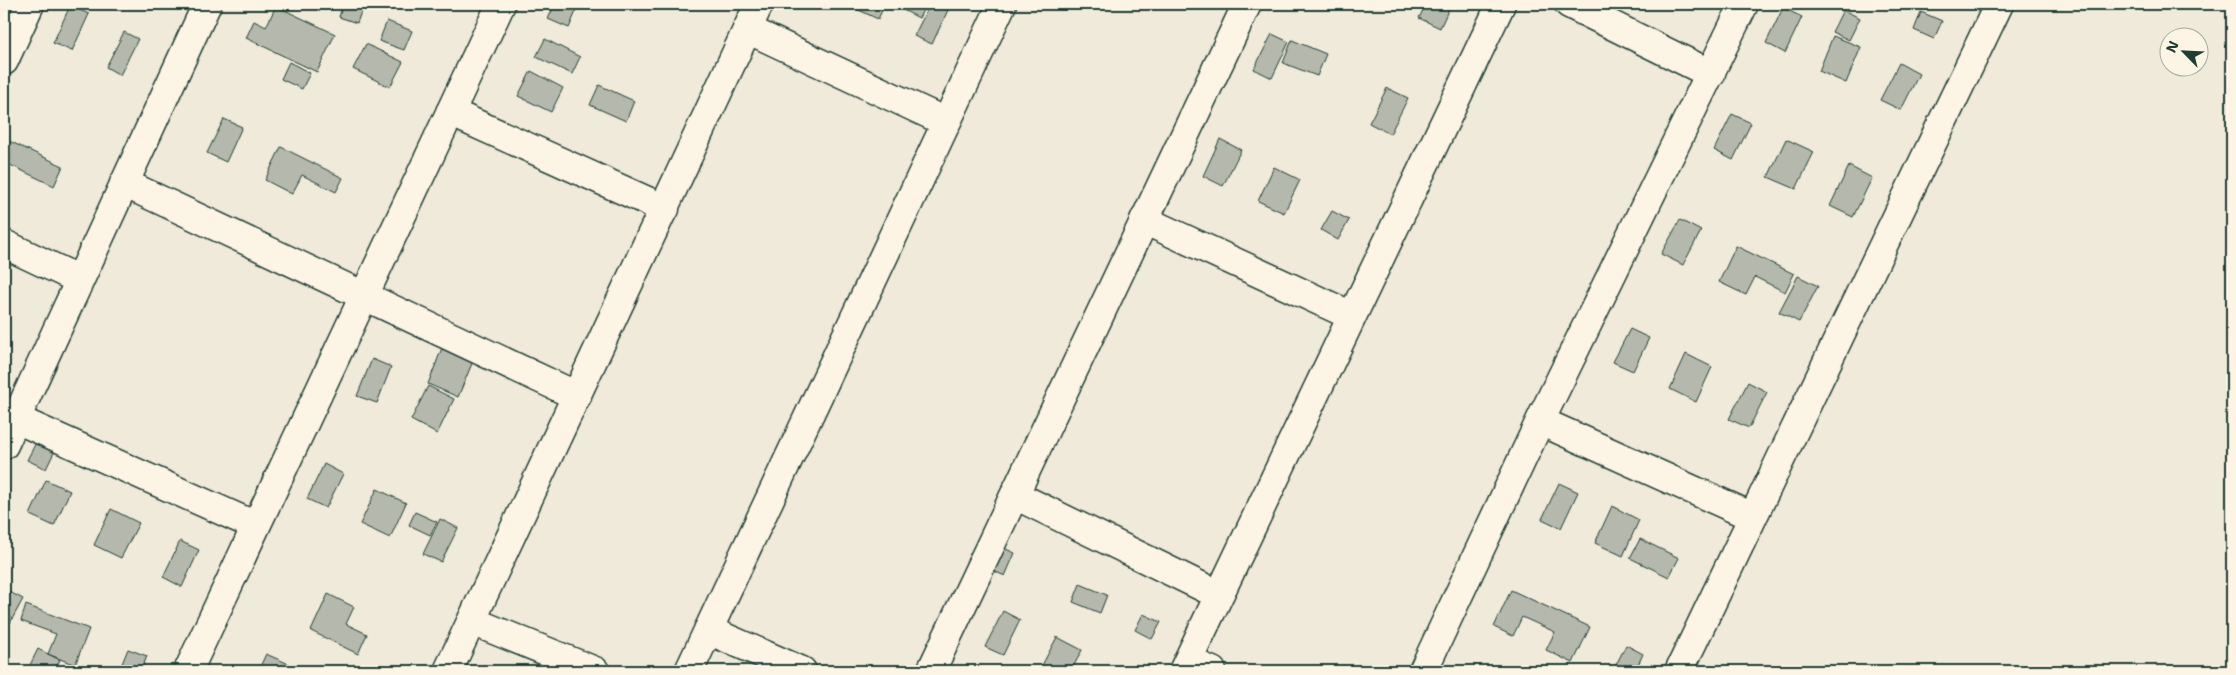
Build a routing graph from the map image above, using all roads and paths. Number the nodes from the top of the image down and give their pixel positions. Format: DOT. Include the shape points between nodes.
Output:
graph roads {
  1 [pos="30,4"];
  2 [pos="207,4"];
  3 [pos="501,4"];
  4 [pos="759,4"];
  5 [pos="1002,4"];
  6 [pos="1247,4"];
  7 [pos="1501,4"];
  8 [pos="1569,4"];
  9 [pos="1744,4"];
  10 [pos="2000,4"];
  11 [pos="747,29"];
  12 [pos="4,61"];
  13 [pos="1711,74"];
  14 [pos="450,112"];
  15 [pos="946,122"];
  16 [pos="124,183"];
  17 [pos="665,209"];
  18 [pos="1144,220"];
  19 [pos="4,244"];
  20 [pos="80,280"];
  21 [pos="365,295"];
  22 [pos="1352,316"];
  23 [pos="577,396"];
  24 [pos="16,419"];
  25 [pos="1540,421"];
  26 [pos="4,445"];
  27 [pos="1015,495"];
  28 [pos="1753,517"];
  29 [pos="256,526"];
  30 [pos="1220,595"];
  31 [pos="472,621"];
  32 [pos="708,630"];
  33 [pos="1194,668"];
  34 [pos="188,671"];
  35 [pos="448,671"];
  36 [pos="595,671"];
  37 [pos="689,671"];
  38 [pos="802,671"];
  39 [pos="931,671"];
  40 [pos="1423,671"];
  41 [pos="1679,671"];
  1 -- 12 [label="street"];
  2 -- 16 [label="street"];
  3 -- 14 [label="street"];
  4 -- 11 [label="street"];
  5 -- 15 [label="street"];
  6 -- 18 [label="street"];
  7 -- 22 [label="street"];
  8 -- 13 [label="street"];
  9 -- 13 [label="street"];
  10 -- 28 [label="street"];
  11 -- 15 [label="street"];
  11 -- 17 [label="street"];
  13 -- 25 [label="street"];
  14 -- 17 [label="street"];
  14 -- 21 [label="street"];
  15 -- 32 [label="street"];
  16 -- 20 [label="street"];
  16 -- 21 [label="street"];
  17 -- 23 [label="street"];
  18 -- 22 [label="street"];
  18 -- 27 [label="street"];
  19 -- 20 [label="street"];
  20 -- 24 [label="street"];
  21 -- 23 [label="street"];
  21 -- 29 [label="street"];
  22 -- 30 [label="street"];
  23 -- 31 [label="street"];
  24 -- 26 [label="street"];
  24 -- 29 [label="street"];
  25 -- 28 [label="street"];
  25 -- 40 [label="street"];
  27 -- 30 [label="street"];
  27 -- 39 [label="street"];
  28 -- 41 [label="street"];
  29 -- 34 [label="street"];
  30 -- 33 [label="street"];
  31 -- 35 [label="street"];
  31 -- 36 [label="street"];
  32 -- 37 [label="street"];
  32 -- 38 [label="street"];
}
